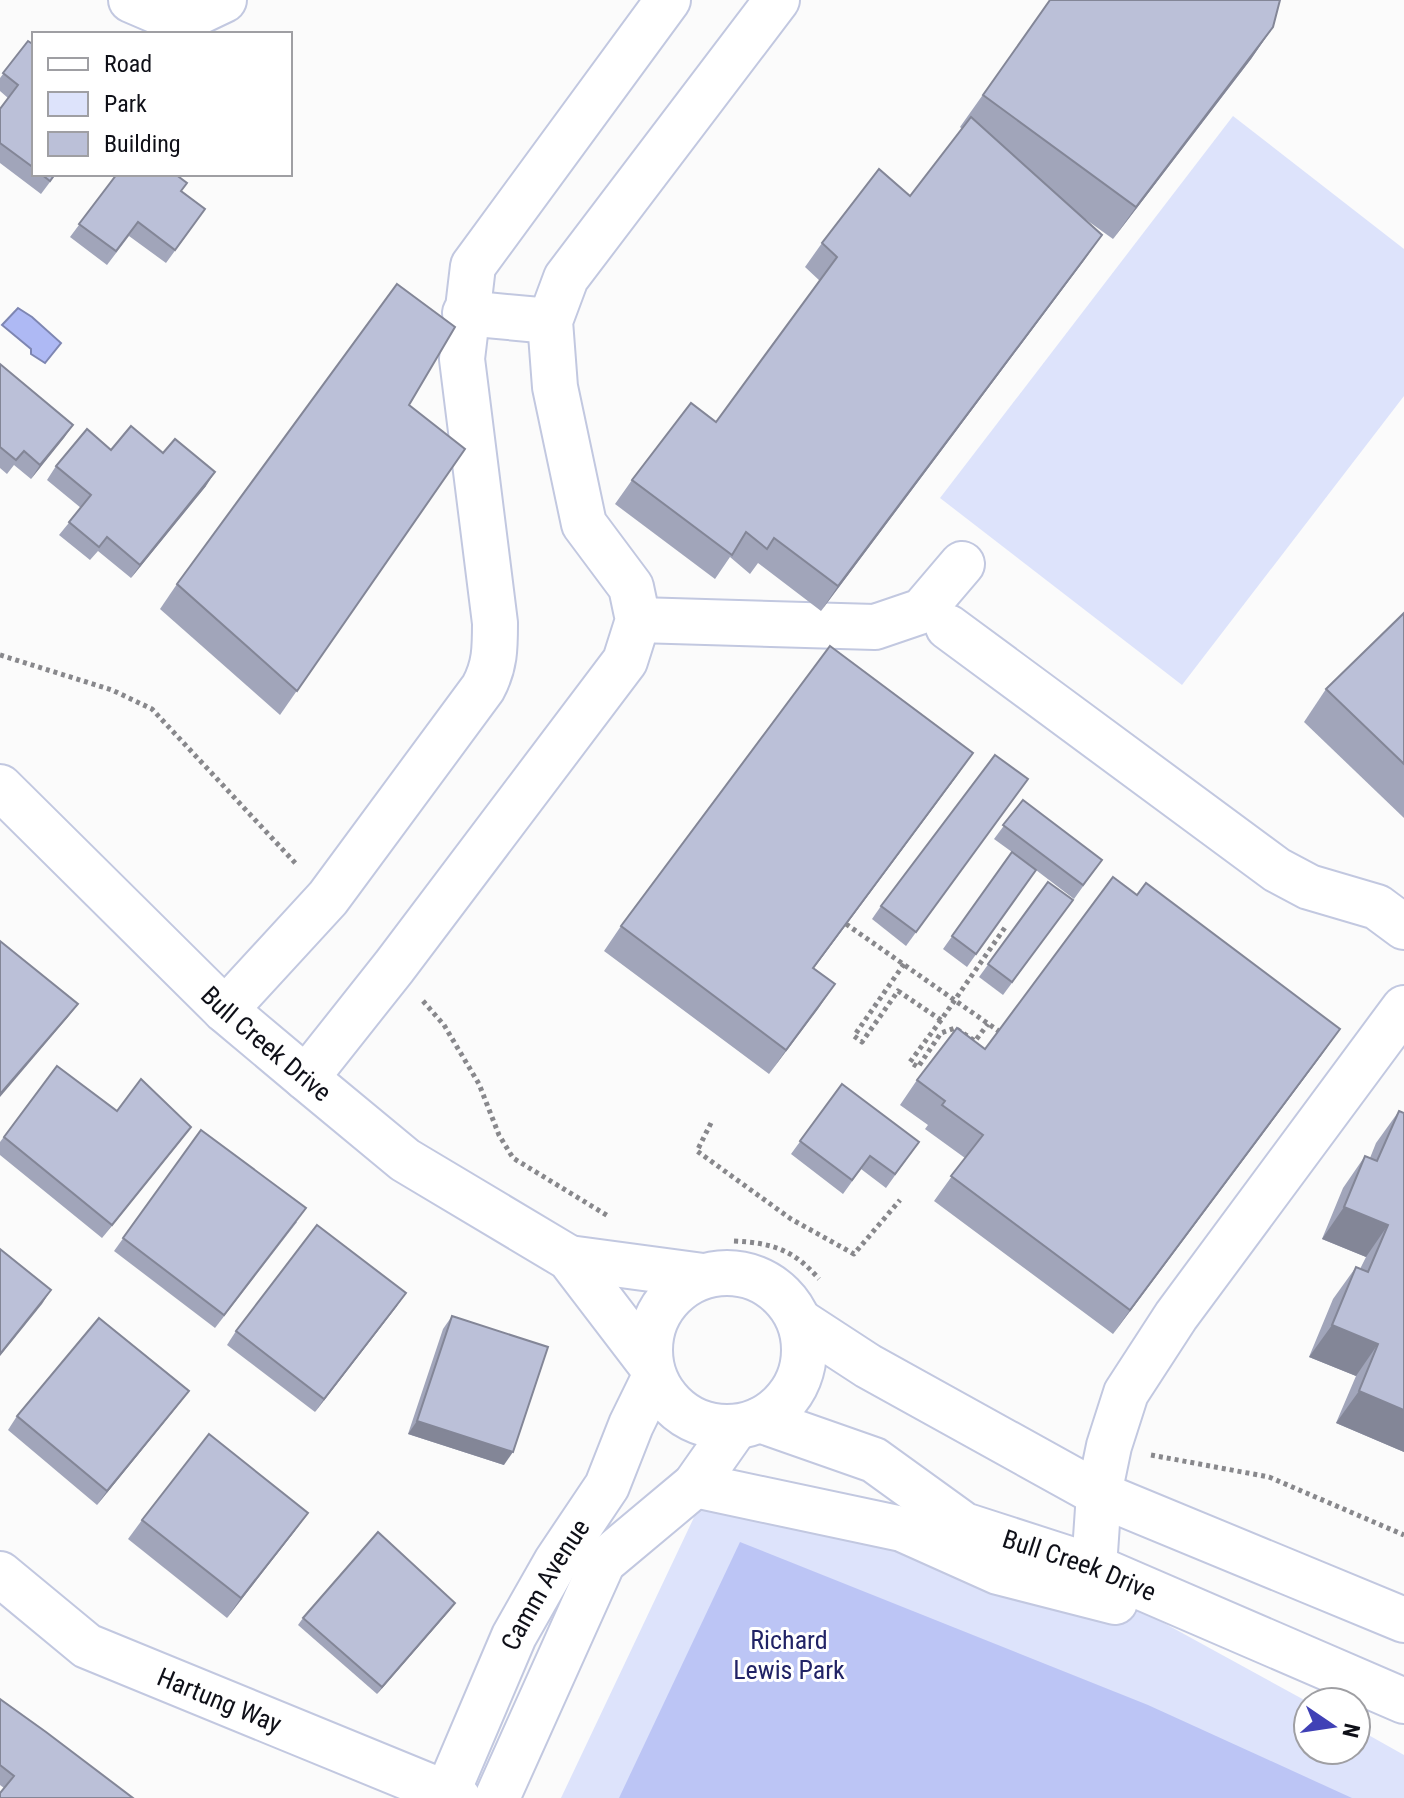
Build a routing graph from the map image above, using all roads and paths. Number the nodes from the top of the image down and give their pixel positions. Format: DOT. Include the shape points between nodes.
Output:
graph roads {
  1 [pos="131,0"];
  2 [pos="224,0"];
  3 [pos="668,0"];
  4 [pos="777,0"];
  5 [pos="465,313"];
  6 [pos="550,321"];
  7 [pos="952,556"];
  8 [pos="635,609"];
  9 [pos="948,627"];
  10 [pos="0,655"];
  11 [pos="0,787"];
  12 [pos="302,870"];
  13 [pos="846,924"];
  14 [pos="1006,926"];
  15 [pos="1404,927"];
  16 [pos="904,964"];
  17 [pos="954,1000"];
  18 [pos="1404,1008"];
  19 [pos="225,1010"];
  20 [pos="941,1020"];
  21 [pos="988,1024"];
  22 [pos="1000,1032"];
  23 [pos="306,1078"];
  24 [pos="711,1123"];
  25 [pos="900,1200"];
  26 [pos="569,1258"];
  27 [pos="703,1276"];
  28 [pos="799,1321"];
  29 [pos="652,1371"];
  30 [pos="747,1424"];
  31 [pos="695,1485"];
  32 [pos="1099,1494"];
  33 [pos="1094,1567"];
  34 [pos="0,1574"];
  35 [pos="1404,1620"];
  36 [pos="1272,1643"];
  37 [pos="1404,1701"];
  38 [pos="450,1796"];
  39 [pos="497,1798"];
  1 -- 2 [label="main road" via="180,21"];
  3 -- 5 [label="main road" via="473,266"];
  4 -- 6 [label="main road" via="566,278"];
  5 -- 6 [label="main road"];
  5 -- 19 [label="main road" via="462,359 495,623 491,673 328,898"];
  6 -- 8 [label="main road" via="555,387 584,524 631,587"];
  7 -- 8 [label="main road" via="912,589 877,602"];
  8 -- 23 [label="main road" via="625,661"];
  9 -- 15 [label="main road" via="1277,870 1309,887 1377,907"];
  10 -- 12 [label="path" via="112,690 152,709"];
  11 -- 19 [label="main road, Bull Creek Drive"];
  13 -- 16 [label="path"];
  14 -- 17 [label="path"];
  16 -- 17 [label="path"];
  16 -- 20 [label="path" via="854,1036 862,1042 898,991"];
  17 -- 20 [label="path"];
  17 -- 21 [label="path"];
  18 -- 32 [label="main road" via="1176,1316 1126,1393"];
  19 -- 23 [label="main road, Bull Creek Drive"];
  20 -- 21 [label="path" via="910,1062 918,1067 941,1033 955,1028 975,1041"];
  21 -- 22 [label="path"];
  23 -- 26 [label="main road, Bull Creek Drive" via="405,1160"];
  24 -- 25 [label="path" via="697,1151 791,1219 854,1254"];
  26 -- 27 [label="main road, Bull Creek Drive"];
  26 -- 29 [label="main road, Bull Creek Drive"];
  27 -- 28 [label="main road, Bull Creek Drive" via="749,1275 770,1285"];
  27 -- 29 [label="main road" via="683,1286 655,1320 649,1342"];
  28 -- 30 [label="main road" via="804,1343 794,1389 779,1407"];
  28 -- 32 [label="main road, Bull Creek Drive" via="868,1366"];
  29 -- 30 [label="main road, Bull Creek Drive" via="666,1400 686,1416 709,1426"];
  29 -- 38 [label="main road, Camm Avenue" via="607,1486 514,1636"];
  30 -- 31 [label="main road, Camm Avenue"];
  30 -- 33 [label="main road, Bull Creek Drive" via="874,1460 964,1525"];
  31 -- 36 [label="main road" via="902,1529 998,1572"];
  31 -- 39 [label="main road, Camm Avenue" via="603,1562"];
  32 -- 33 [label="main road"];
  32 -- 35 [label="main road, Bull Creek Drive"];
  33 -- 36 [label="main road, Bull Creek Drive"];
  34 -- 38 [label="main road, Hartung Way" via="87,1646"];
  36 -- 37 [label="main road, Bull Creek Drive"];
}
